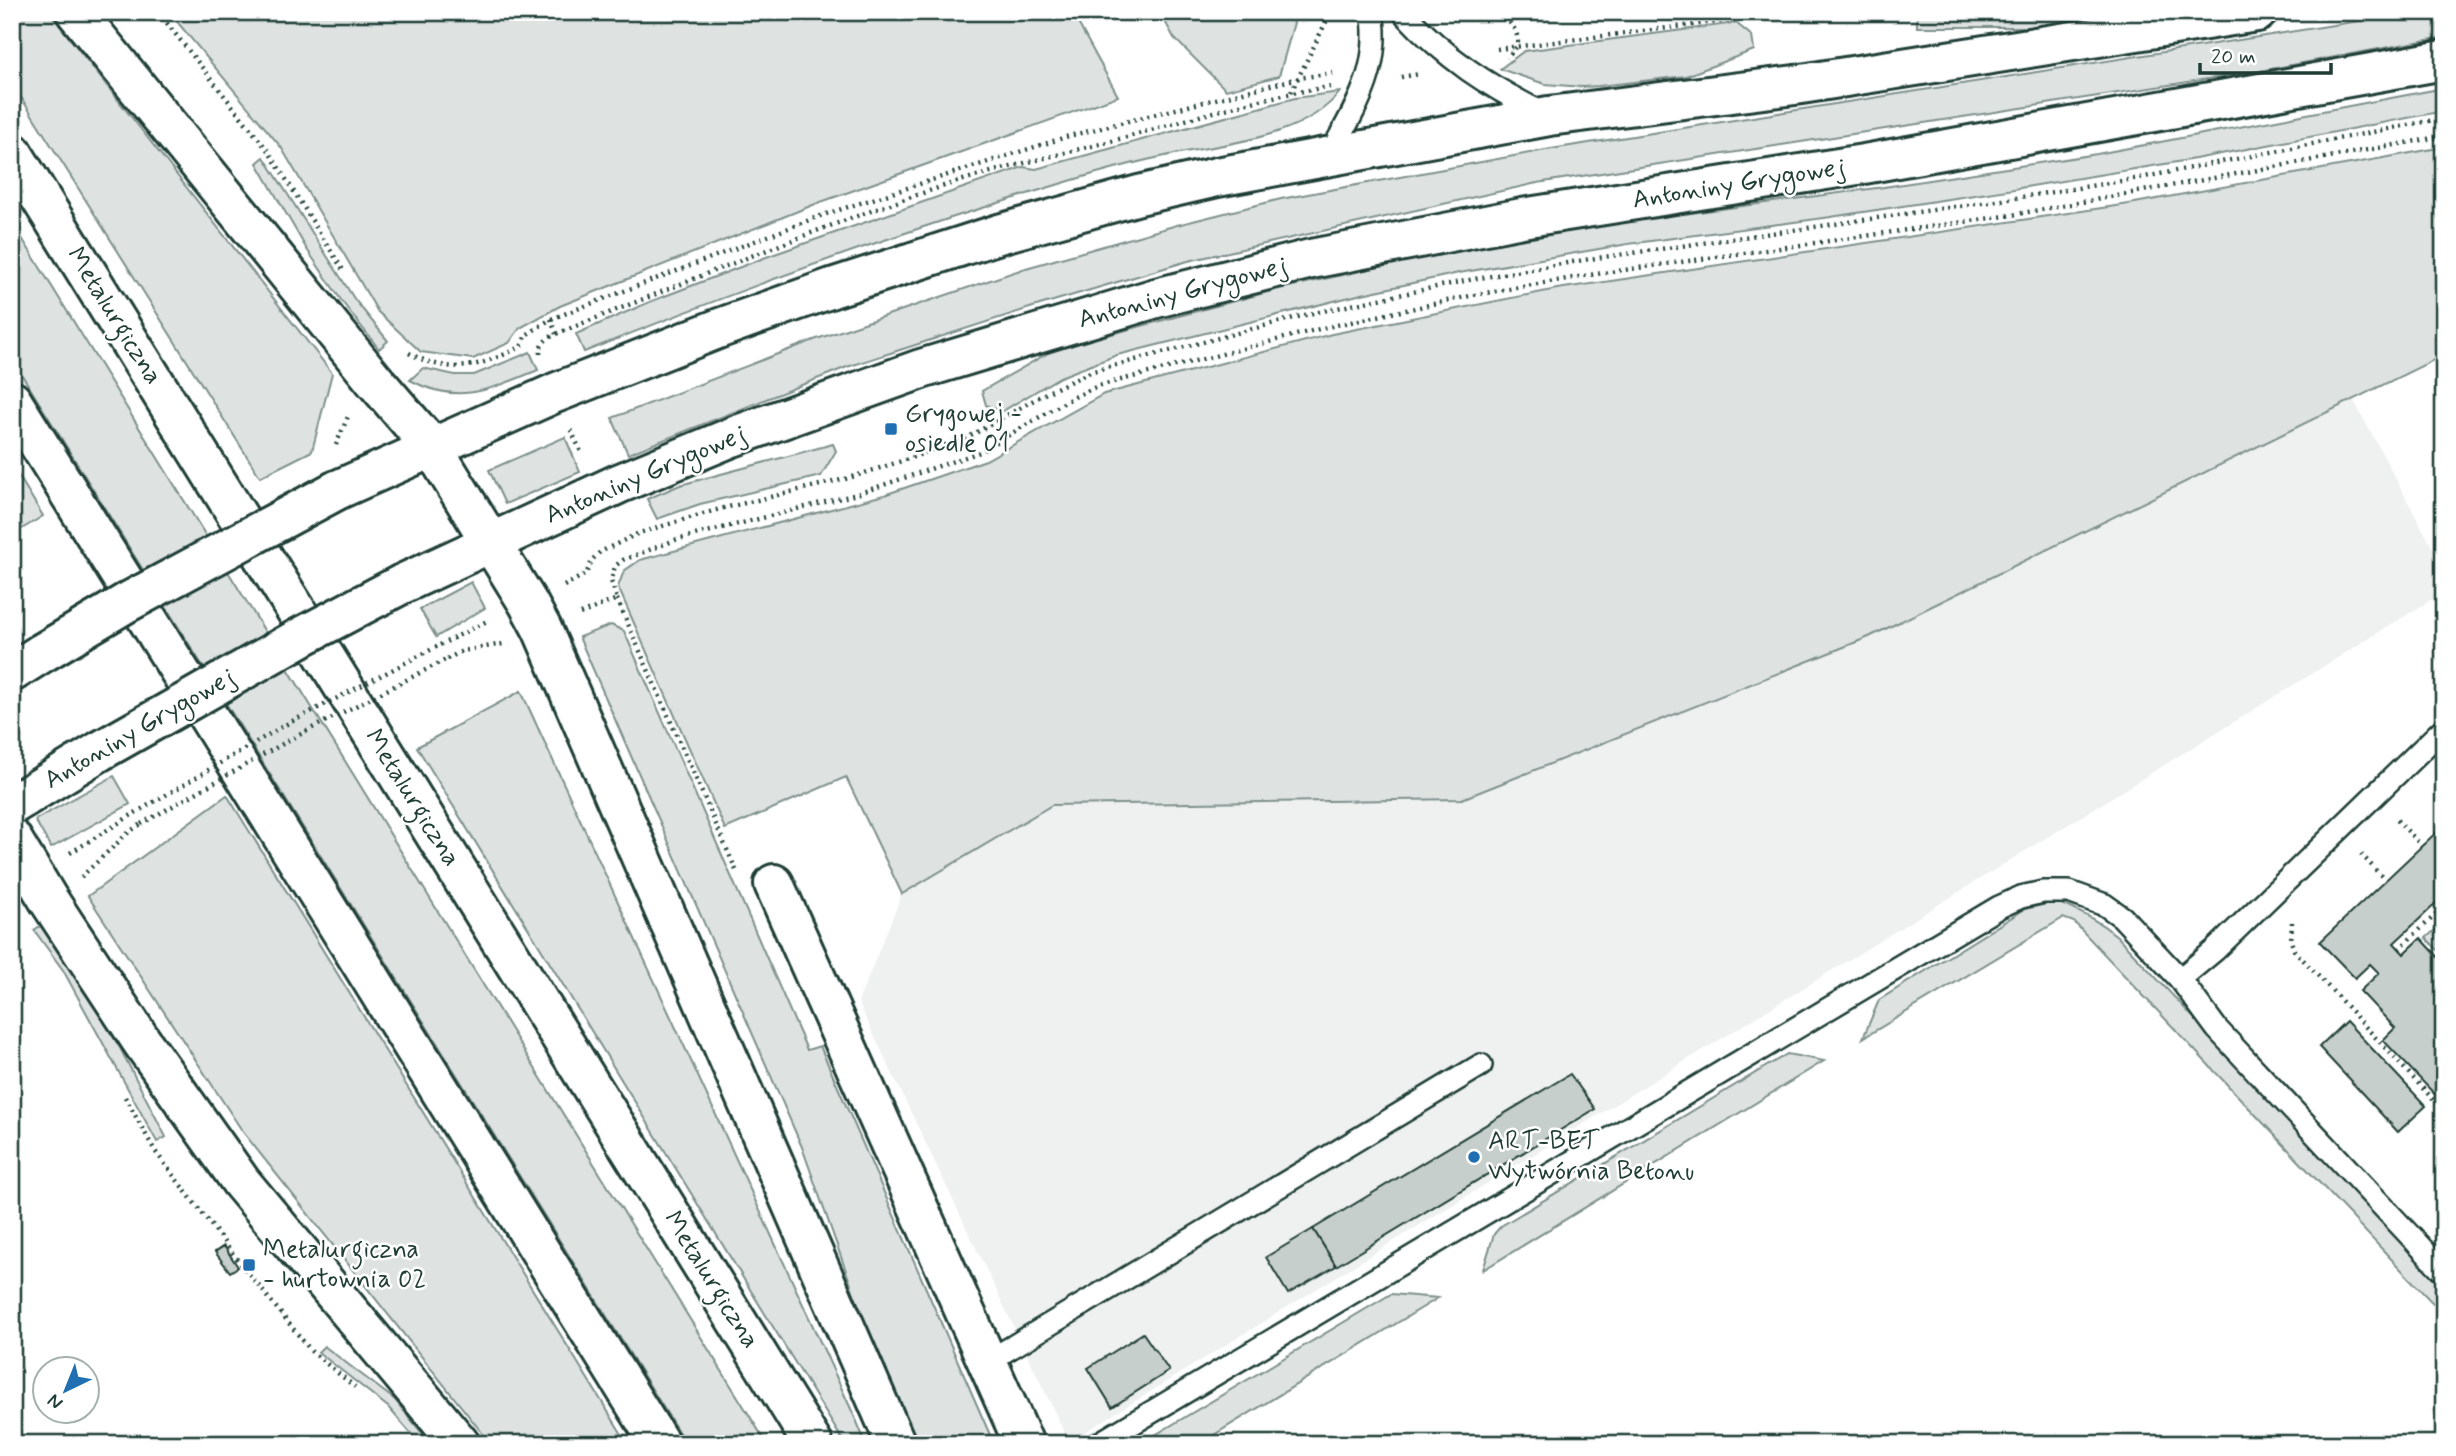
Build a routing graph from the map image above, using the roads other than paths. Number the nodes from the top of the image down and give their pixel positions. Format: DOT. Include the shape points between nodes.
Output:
graph roads {
  1 [pos="76,12"];
  2 [pos="1372,12"];
  3 [pos="1403,12"];
  4 [pos="2257,12"];
  5 [pos="2444,60"];
  6 [pos="1549,117"];
  7 [pos="12,152"];
  8 [pos="1329,156"];
  9 [pos="12,401"];
  10 [pos="432,447"];
  11 [pos="489,542"];
  12 [pos="27,663"];
  13 [pos="2444,728"];
  14 [pos="12,805"];
  15 [pos="12,839"];
  16 [pos="774,884"];
  17 [pos="2180,979"];
  18 [pos="1481,1065"];
  19 [pos="2444,1272"];
  20 [pos="987,1362"];
  21 [pos="460,1444"];
  22 [pos="660,1444"];
  23 [pos="813,1444"];
  24 [pos="896,1444"];
  25 [pos="1024,1444"];
  26 [pos="1098,1444"];
  1 -- 10 [label="street"];
  2 -- 8 [label="lane" via="1375,44 1369,74"];
  3 -- 6 [label="lane" via="1447,56"];
  4 -- 6 [label="street" via="1795,85"];
  5 -- 11 [label="street, Antoniny Grygowej" via="1904,157 1521,218 1311,259 1156,298 921,369 732,437"];
  6 -- 8 [label="street"];
  7 -- 23 [label="street, Metalurgiczna"];
  8 -- 10 [label="street" via="1139,195 999,234 732,324"];
  9 -- 22 [label="street"];
  10 -- 11 [label="street"];
  10 -- 12 [label="street, bridge" via="335,472"];
  11 -- 14 [label="street, Antoniny Grygowej, bridge" via="303,636"];
  11 -- 24 [label="street" via="542,629"];
  13 -- 17 [label="lane"];
  15 -- 21 [label="street" via="142,1042 241,1182"];
  16 -- 20 [label="street"];
  17 -- 19 [label="lane" via="2217,1029"];
  17 -- 26 [label="lane" via="2105,905 2069,892 2021,897"];
  18 -- 20 [label="lane"];
  20 -- 25 [label="street"];
}
